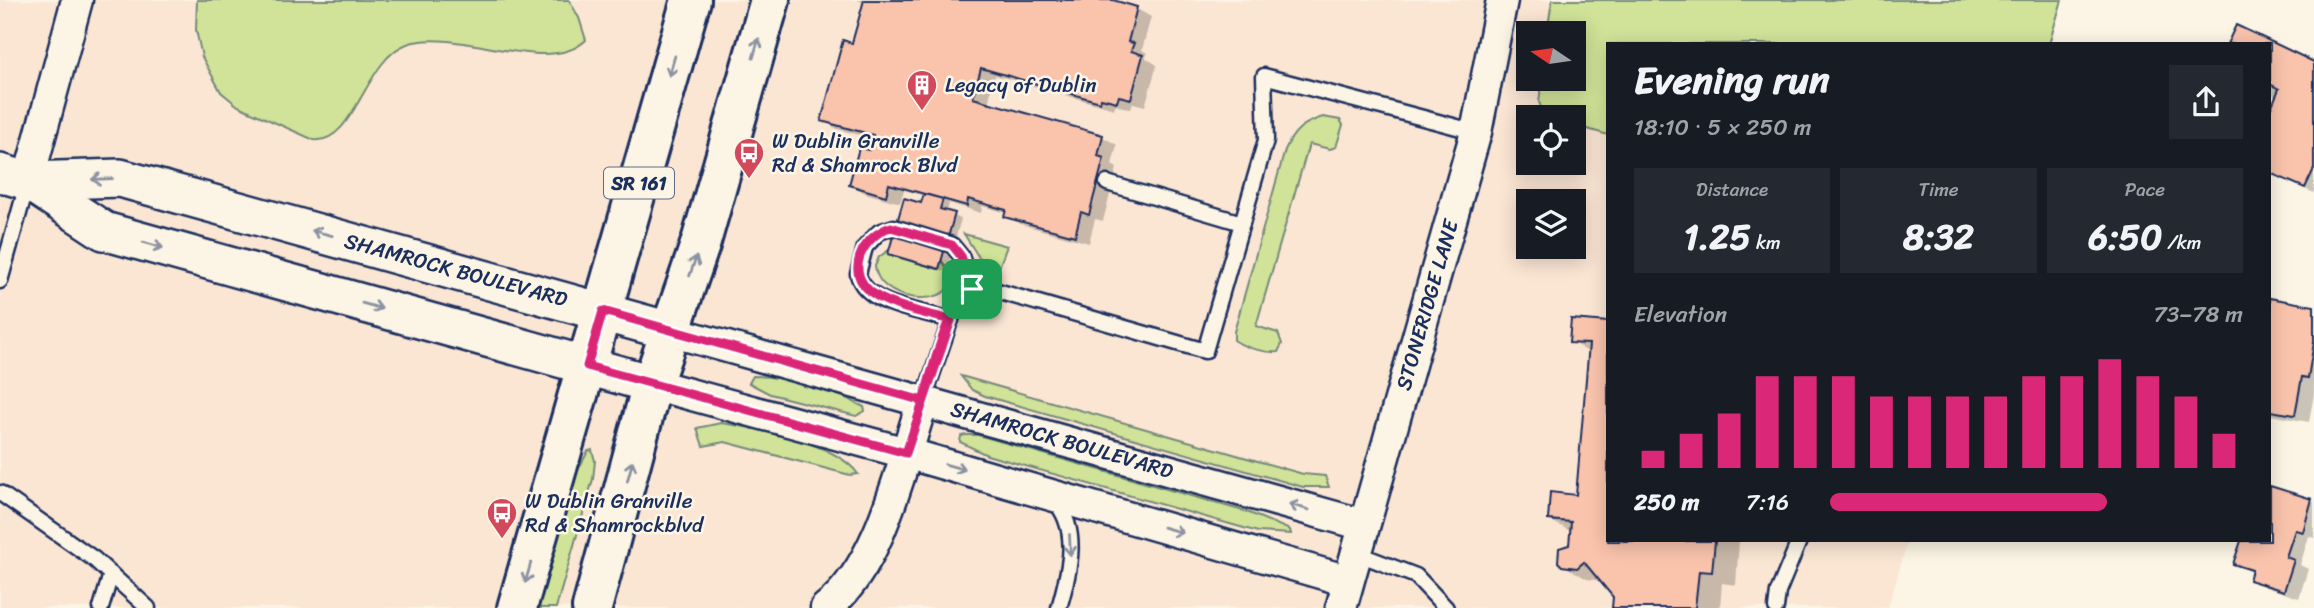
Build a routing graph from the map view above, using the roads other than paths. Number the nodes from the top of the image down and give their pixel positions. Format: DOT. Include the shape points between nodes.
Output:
graph roads {
  1 [pos="77,0"];
  2 [pos="691,0"];
  3 [pos="770,0"];
  4 [pos="1502,0"];
  5 [pos="1476,132"];
  6 [pos="14,177"];
  7 [pos="1107,183"];
  8 [pos="1242,222"];
  9 [pos="0,281"];
  10 [pos="972,289"];
  11 [pos="603,311"];
  12 [pos="951,320"];
  13 [pos="670,331"];
  14 [pos="587,366"];
  15 [pos="653,384"];
  16 [pos="923,401"];
  17 [pos="906,453"];
  18 [pos="1042,492"];
  19 [pos="0,493"];
  20 [pos="1798,542"];
  21 [pos="1352,567"];
  22 [pos="111,574"];
  23 [pos="101,608"];
  24 [pos="148,608"];
  25 [pos="517,608"];
  26 [pos="592,608"];
  27 [pos="826,608"];
  28 [pos="1059,608"];
  29 [pos="1446,608"];
  30 [pos="1776,608"];
  1 -- 6 [label="street"];
  2 -- 11 [label="main road, SR 161, one-way"];
  13 -- 3 [label="main road, one-way" via="701,242"];
  4 -- 5 [label="street, STONERIDGE LANE"];
  5 -- 8 [label="lane" via="1264,76 1266,140"];
  5 -- 21 [label="street, STONERIDGE LANE"];
  6 -- 9 [label="lane"];
  11 -- 6 [label="street, SHAMROCK BOULEVARD, one-way" via="120,178"];
  6 -- 14 [label="street, one-way" via="104,231"];
  7 -- 8 [label="lane"];
  8 -- 10 [label="lane" via="1205,351 990,289"];
  10 -- 12 [label="lane" via="958,300"];
  10 -- 12 [label="lane" via="961,256 947,242 892,227 879,232 865,247 858,269 867,291"];
  11 -- 13 [label="street, SHAMROCK BOULEVARD"];
  11 -- 14 [label="main road, SR 161"];
  12 -- 16 [label="lane"];
  13 -- 15 [label="main road"];
  13 -- 16 [label="street, SHAMROCK BOULEVARD"];
  14 -- 15 [label="street"];
  14 -- 25 [label="main road, SR 161, one-way"];
  15 -- 17 [label="street"];
  26 -- 15 [label="main road, one-way"];
  16 -- 17 [label="street"];
  21 -- 16 [label="street, SHAMROCK BOULEVARD, one-way"];
  17 -- 18 [label="street, one-way"];
  17 -- 27 [label="street" via="863,568"];
  18 -- 21 [label="street, one-way"];
  18 -- 28 [label="lane, one-way" via="1058,504 1070,536 1069,571"];
  19 -- 22 [label="lane"];
  20 -- 30 [label="lane"];
  21 -- 29 [label="lane" via="1416,576"];
  22 -- 23 [label="lane"];
  22 -- 24 [label="lane"];
}
